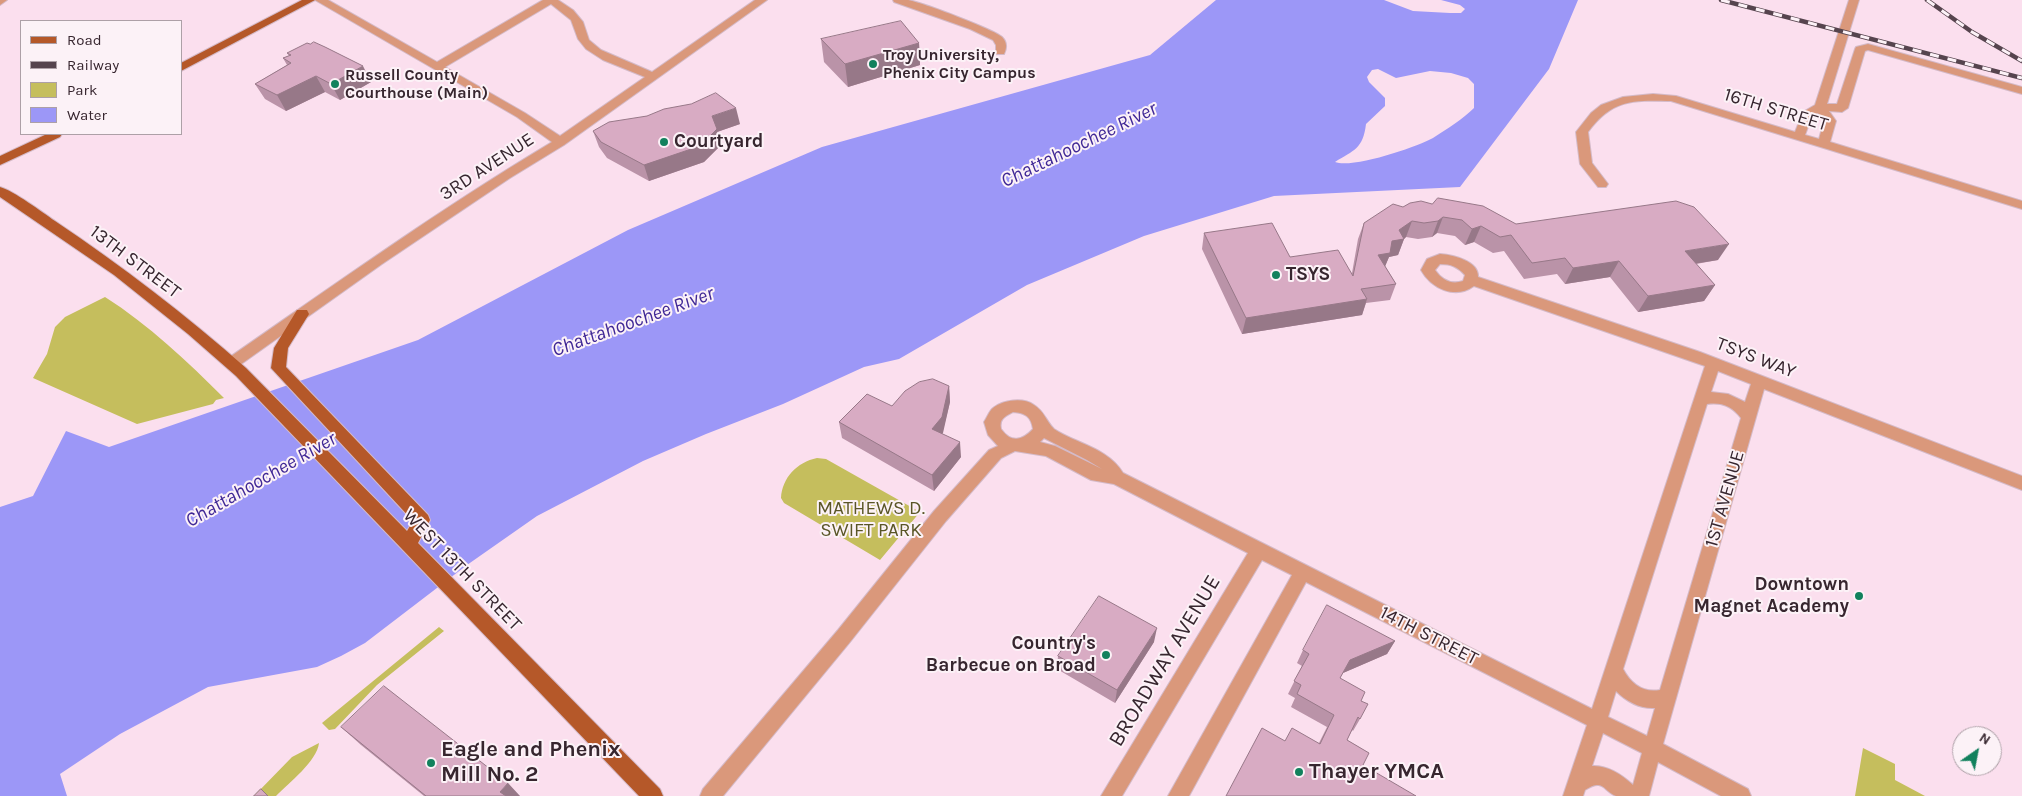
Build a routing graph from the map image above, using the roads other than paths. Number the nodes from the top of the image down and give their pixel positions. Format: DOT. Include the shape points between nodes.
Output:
graph roads {
  1 [pos="310,0"];
  2 [pos="320,0"];
  3 [pos="551,0"];
  4 [pos="762,0"];
  5 [pos="1854,0"];
  6 [pos="905,1"];
  7 [pos="1000,52"];
  8 [pos="182,67"];
  9 [pos="436,67"];
  10 [pos="653,76"];
  11 [pos="2022,91"];
  12 [pos="1820,107"];
  13 [pos="54,135"];
  14 [pos="1799,136"];
  15 [pos="560,142"];
  16 [pos="1823,144"];
  17 [pos="0,161"];
  18 [pos="1602,184"];
  19 [pos="0,191"];
  20 [pos="2022,205"];
  21 [pos="1471,280"];
  22 [pos="302,314"];
  23 [pos="1713,363"];
  24 [pos="236,368"];
  25 [pos="1759,380"];
  26 [pos="1701,400"];
  27 [pos="1748,417"];
  28 [pos="1042,425"];
  29 [pos="994,435"];
  30 [pos="1019,445"];
  31 [pos="995,454"];
  32 [pos="1117,478"];
  33 [pos="2022,483"];
  34 [pos="408,544"];
  35 [pos="1259,550"];
  36 [pos="1303,572"];
  37 [pos="1614,669"];
  38 [pos="1668,696"];
  39 [pos="1597,720"];
  40 [pos="1653,749"];
  41 [pos="1574,790"];
  42 [pos="653,796"];
  43 [pos="710,796"];
  44 [pos="1111,796"];
  45 [pos="1178,796"];
  46 [pos="1630,796"];
  47 [pos="1639,796"];
  48 [pos="1741,796"];
  1 -- 8 [label="main road"];
  2 -- 9 [label="street"];
  3 -- 9 [label="street"];
  3 -- 10 [label="street" via="570,12 577,20 584,40 597,51"];
  4 -- 10 [label="street, 3RD AVENUE"];
  5 -- 12 [label="street"];
  6 -- 7 [label="street" via="997,38"];
  9 -- 15 [label="street" via="521,115"];
  10 -- 15 [label="street, 3RD AVENUE"];
  11 -- 12 [label="street" via="1868,47 1860,50 1842,108"];
  12 -- 14 [label="street" via="1807,114"];
  12 -- 16 [label="street" via="1830,121"];
  13 -- 17 [label="main road"];
  14 -- 16 [label="street, 16TH STREET"];
  14 -- 18 [label="street, 16TH STREET" via="1672,98 1644,96 1621,101 1598,112 1582,132 1586,164"];
  15 -- 22 [label="street, 3RD AVENUE"];
  16 -- 20 [label="street, 16TH STREET"];
  19 -- 24 [label="main road, 13TH STREET" via="113,269"];
  21 -- 23 [label="street, TSYS WAY"];
  22 -- 24 [label="street, 3RD AVENUE"];
  22 -- 34 [label="main road" via="281,348 278,368 422,520"];
  23 -- 25 [label="street, TSYS WAY"];
  23 -- 26 [label="street"];
  24 -- 34 [label="main road, WEST 13TH STREET"];
  25 -- 27 [label="street, 1ST AVENUE"];
  25 -- 33 [label="street, TSYS WAY"];
  26 -- 27 [label="street" via="1710,396 1720,397 1736,403"];
  26 -- 37 [label="street"];
  27 -- 38 [label="street, 1ST AVENUE"];
  28 -- 29 [label="street, 14TH STREET" via="1028,408 1011,406 998,412 992,421"];
  28 -- 30 [label="street" via="1037,438"];
  28 -- 32 [label="street, 14TH STREET" via="1050,434 1105,462"];
  29 -- 30 [label="street, 14TH STREET" via="1006,444"];
  29 -- 31 [label="street"];
  30 -- 31 [label="street"];
  30 -- 32 [label="street, 14TH STREET" via="1049,450 1097,475"];
  31 -- 43 [label="street" via="940,516"];
  32 -- 35 [label="street, 14TH STREET"];
  34 -- 42 [label="main road, WEST 13TH STREET"];
  35 -- 36 [label="street, 14TH STREET"];
  35 -- 44 [label="street, BROADWAY AVENUE"];
  36 -- 39 [label="street, 14TH STREET"];
  36 -- 45 [label="street"];
  37 -- 38 [label="street" via="1617,680 1628,691 1647,700 1659,701"];
  37 -- 39 [label="street"];
  38 -- 40 [label="street, 1ST AVENUE"];
  39 -- 40 [label="street, 14TH STREET"];
  39 -- 41 [label="street"];
  40 -- 47 [label="street, 1ST AVENUE"];
  40 -- 48 [label="street, 14TH STREET"];
  41 -- 46 [label="street" via="1590,776 1604,777 1620,785"];
}
